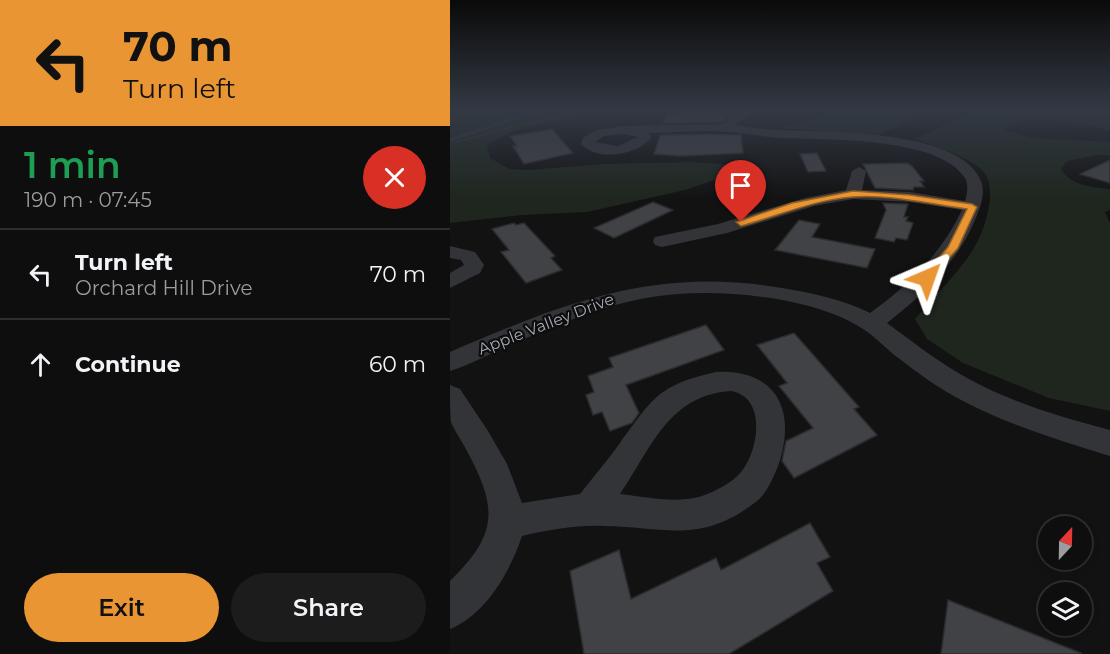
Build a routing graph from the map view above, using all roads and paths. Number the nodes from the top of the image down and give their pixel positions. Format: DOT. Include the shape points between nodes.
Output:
graph roads {
  1 [pos="466,140"];
  2 [pos="876,140"];
  3 [pos="450,144"];
  4 [pos="859,171"];
  5 [pos="853,194"];
  6 [pos="972,207"];
  7 [pos="662,241"];
  8 [pos="450,252"];
  9 [pos="450,282"];
  10 [pos="871,323"];
  11 [pos="450,362"];
  12 [pos="450,396"];
  13 [pos="1110,443"];
  14 [pos="589,510"];
  15 [pos="507,523"];
  16 [pos="450,609"];
  1 -- 3 [label="path"];
  2 -- 6 [label="street" via="919,148 965,170 974,185"];
  4 -- 5 [label="street"];
  5 -- 6 [label="street" via="910,197"];
  5 -- 7 [label="street"];
  6 -- 10 [label="street" via="961,235 943,261"];
  8 -- 9 [label="street" via="468,256 474,265 473,270"];
  10 -- 11 [label="street, Apple Valley Drive" via="828,305 767,291 717,286 662,288 586,305"];
  10 -- 13 [label="street, Apple Valley Drive" via="959,386 1061,429"];
  12 -- 15 [label="street" via="489,464 505,500"];
  14 -- 14 [label="street" via="673,517 707,510 736,496 755,480 766,451 771,423 764,398 748,386 733,382 705,384 681,394 650,421"];
  14 -- 15 [label="street" via="546,513"];
  15 -- 16 [label="street" via="498,551 480,578"];
}
